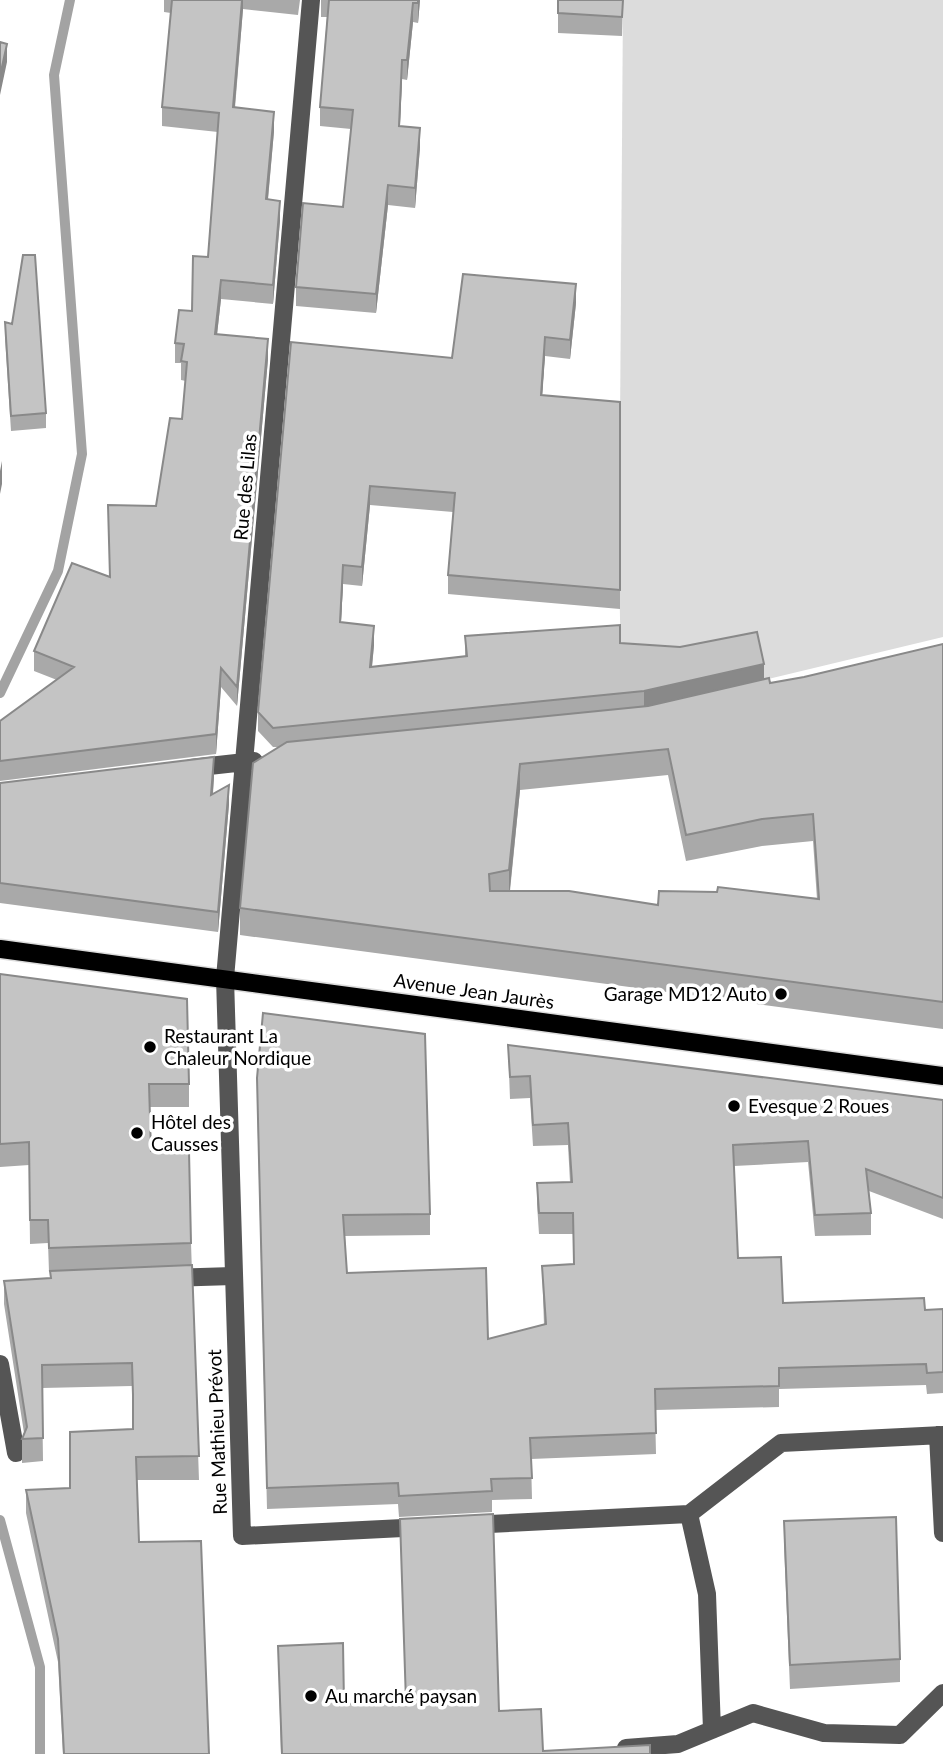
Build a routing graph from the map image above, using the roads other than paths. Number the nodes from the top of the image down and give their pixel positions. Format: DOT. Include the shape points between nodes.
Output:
graph roads {
  1 [pos="311,0"];
  2 [pos="269,759"];
  3 [pos="242,762"];
  4 [pos="174,770"];
  5 [pos="0,948"];
  6 [pos="225,978"];
  7 [pos="943,1076"];
  8 [pos="233,1276"];
  9 [pos="151,1279"];
  10 [pos="0,1364"];
  11 [pos="941,1435"];
  12 [pos="16,1453"];
  13 [pos="689,1514"];
  14 [pos="943,1533"];
  15 [pos="943,1693"];
  16 [pos="712,1730"];
  17 [pos="610,1749"];
  18 [pos="678,1749"];
  1 -- 3 [label="street, Rue des Lilas"];
  2 -- 3 [label="street"];
  3 -- 4 [label="street"];
  3 -- 6 [label="street, Rue des Lilas"];
  5 -- 6 [label="main road, Avenue Jean Jaurès"];
  6 -- 7 [label="main road, Avenue Jean Jaurès"];
  6 -- 8 [label="street, Rue Mathieu Prévot"];
  8 -- 9 [label="street"];
  8 -- 13 [label="street, Rue Mathieu Prévot" via="242,1536"];
  10 -- 12 [label="street"];
  11 -- 13 [label="street" via="780,1443"];
  11 -- 14 [label="street"];
  13 -- 16 [label="street" via="707,1594"];
  15 -- 16 [label="street" via="901,1735 824,1732 753,1713"];
  16 -- 18 [label="street"];
  17 -- 18 [label="street"];
}
